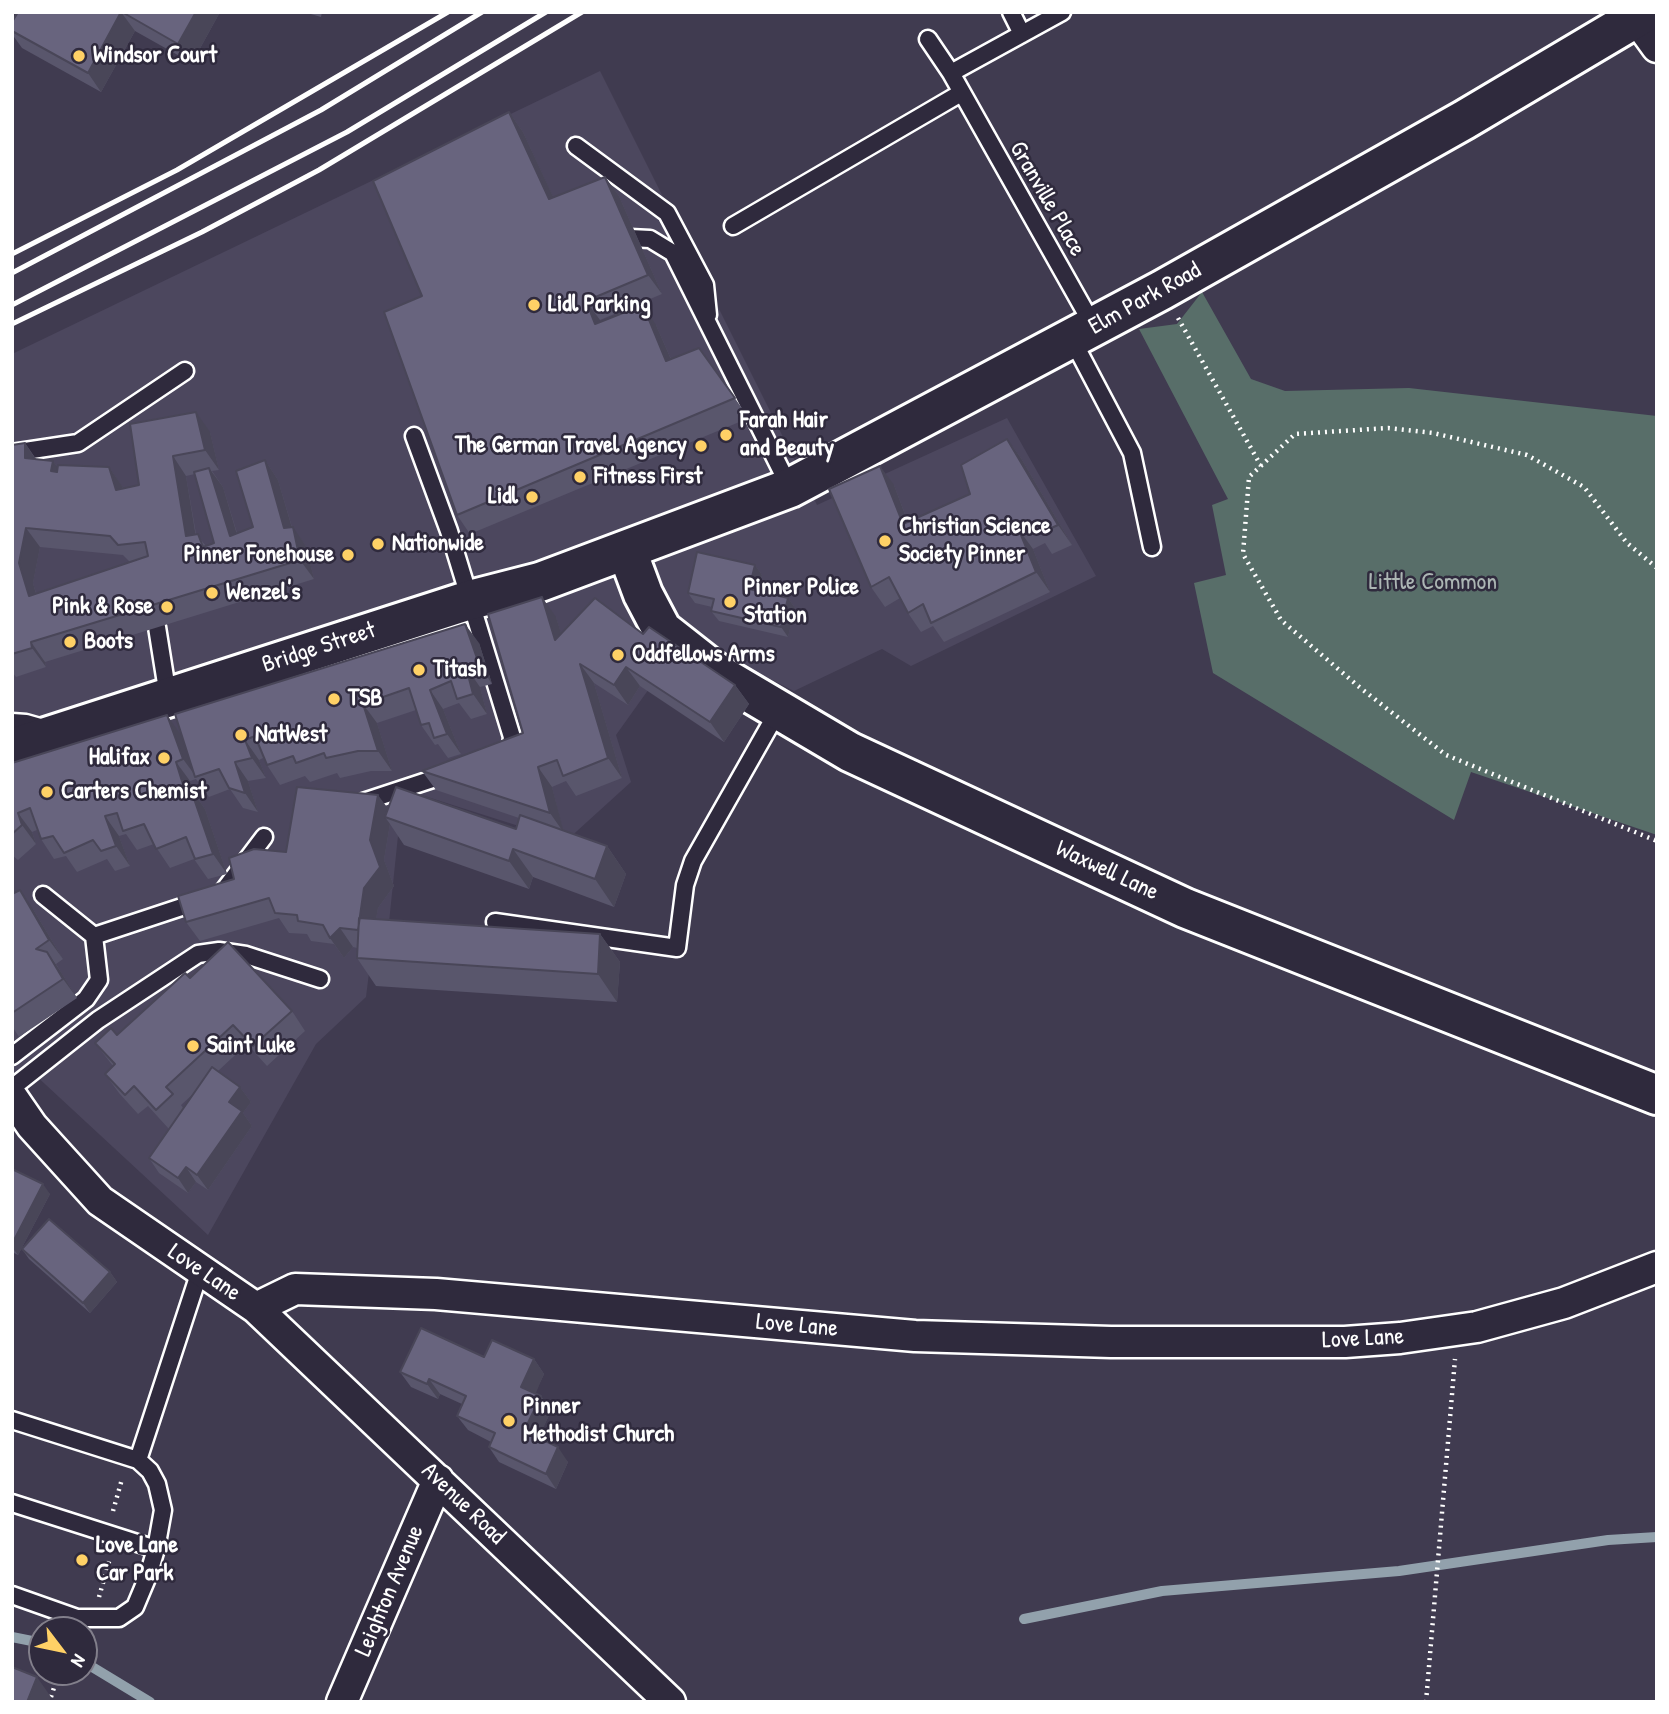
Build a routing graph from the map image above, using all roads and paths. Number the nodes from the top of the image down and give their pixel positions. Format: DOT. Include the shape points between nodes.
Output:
graph roads {
  1 [pos="1010,12"];
  2 [pos="1062,12"];
  3 [pos="1646,26"];
  4 [pos="1021,34"];
  5 [pos="928,39"];
  6 [pos="951,74"];
  7 [pos="961,93"];
  8 [pos="576,146"];
  9 [pos="733,226"];
  10 [pos="630,238"];
  11 [pos="1163,290"];
  12 [pos="708,325"];
  13 [pos="1083,333"];
  14 [pos="185,370"];
  15 [pos="414,436"];
  16 [pos="12,453"];
  17 [pos="1261,466"];
  18 [pos="790,488"];
  19 [pos="1152,547"];
  20 [pos="627,551"];
  21 [pos="1657,568"];
  22 [pos="470,600"];
  23 [pos="157,627"];
  24 [pos="168,696"];
  25 [pos="778,711"];
  26 [pos="12,722"];
  27 [pos="57,732"];
  28 [pos="12,748"];
  29 [pos="485,761"];
  30 [pos="458,771"];
  31 [pos="340,801"];
  32 [pos="264,837"];
  33 [pos="1657,841"];
  34 [pos="43,895"];
  35 [pos="495,922"];
  36 [pos="94,936"];
  37 [pos="320,979"];
  38 [pos="12,1056"];
  39 [pos="12,1088"];
  40 [pos="1657,1096"];
  41 [pos="12,1097"];
  42 [pos="1657,1267"];
  43 [pos="200,1271"];
  44 [pos="256,1308"];
  45 [pos="1457,1330"];
  46 [pos="12,1420"];
  47 [pos="138,1460"];
  48 [pos="438,1480"];
  49 [pos="12,1503"];
  50 [pos="156,1549"];
  51 [pos="12,1595"];
  52 [pos="55,1686"];
  53 [pos="51,1697"];
  54 [pos="342,1702"];
  55 [pos="670,1702"];
  56 [pos="1426,1702"];
  1 -- 4 [label="lane"];
  2 -- 4 [label="lane"];
  3 -- 11 [label="street, Elm Park Road" via="1464,120"];
  4 -- 6 [label="lane"];
  5 -- 6 [label="lane, Granville Place"];
  6 -- 7 [label="lane, Granville Place"];
  7 -- 9 [label="lane"];
  7 -- 13 [label="lane, Granville Place"];
  8 -- 12 [label="lane" via="667,213 705,285"];
  10 -- 12 [label="lane" via="650,239 673,253"];
  11 -- 13 [label="street, Elm Park Road"];
  11 -- 17 [label="path"];
  12 -- 18 [label="lane"];
  13 -- 18 [label="street, Elm Park Road"];
  13 -- 19 [label="lane, Granville Place" via="1132,453"];
  14 -- 16 [label="lane" via="78,443"];
  15 -- 22 [label="lane"];
  17 -- 21 [label="path" via="1296,434 1388,428 1433,433 1527,455 1584,487 1627,543"];
  17 -- 33 [label="path" via="1249,477 1242,554 1281,620 1446,755"];
  18 -- 20 [label="street, Elm Park Road"];
  20 -- 22 [label="street, Bridge Street" via="540,582"];
  20 -- 25 [label="street, Waxwell Lane" via="662,630 718,674"];
  22 -- 24 [label="street, Bridge Street"];
  22 -- 29 [label="lane" via="512,737 510,752"];
  23 -- 24 [label="lane"];
  24 -- 27 [label="street, Bridge Street"];
  25 -- 35 [label="lane" via="693,861 677,948"];
  25 -- 40 [label="street, Waxwell Lane" via="849,752 1185,908"];
  26 -- 27 [label="lane"];
  27 -- 28 [label="street, Bridge Street"];
  30 -- 31 [label="lane" via="366,803"];
  32 -- 36 [label="lane" via="221,894"];
  34 -- 36 [label="lane"];
  36 -- 38 [label="lane" via="99,980 86,999"];
  37 -- 39 [label="lane" via="246,955 198,954 98,1020"];
  41 -- 43 [label="street, Love Lane" via="100,1201"];
  42 -- 45 [label="street, Love Lane" via="1564,1303"];
  43 -- 44 [label="street, Love Lane"];
  43 -- 47 [label="lane"];
  44 -- 45 [label="street, Love Lane" via="295,1289 436,1294 915,1336 1345,1342"];
  44 -- 48 [label="street, Avenue Road"];
  45 -- 56 [label="path"];
  46 -- 47 [label="lane"];
  47 -- 50 [label="lane" via="157,1483 163,1510"];
  48 -- 54 [label="street, Leighton Avenue"];
  48 -- 55 [label="street, Avenue Road"];
  49 -- 50 [label="lane"];
  50 -- 51 [label="lane" via="135,1606 119,1618 77,1618"];
  52 -- 53 [label="path"];
}
